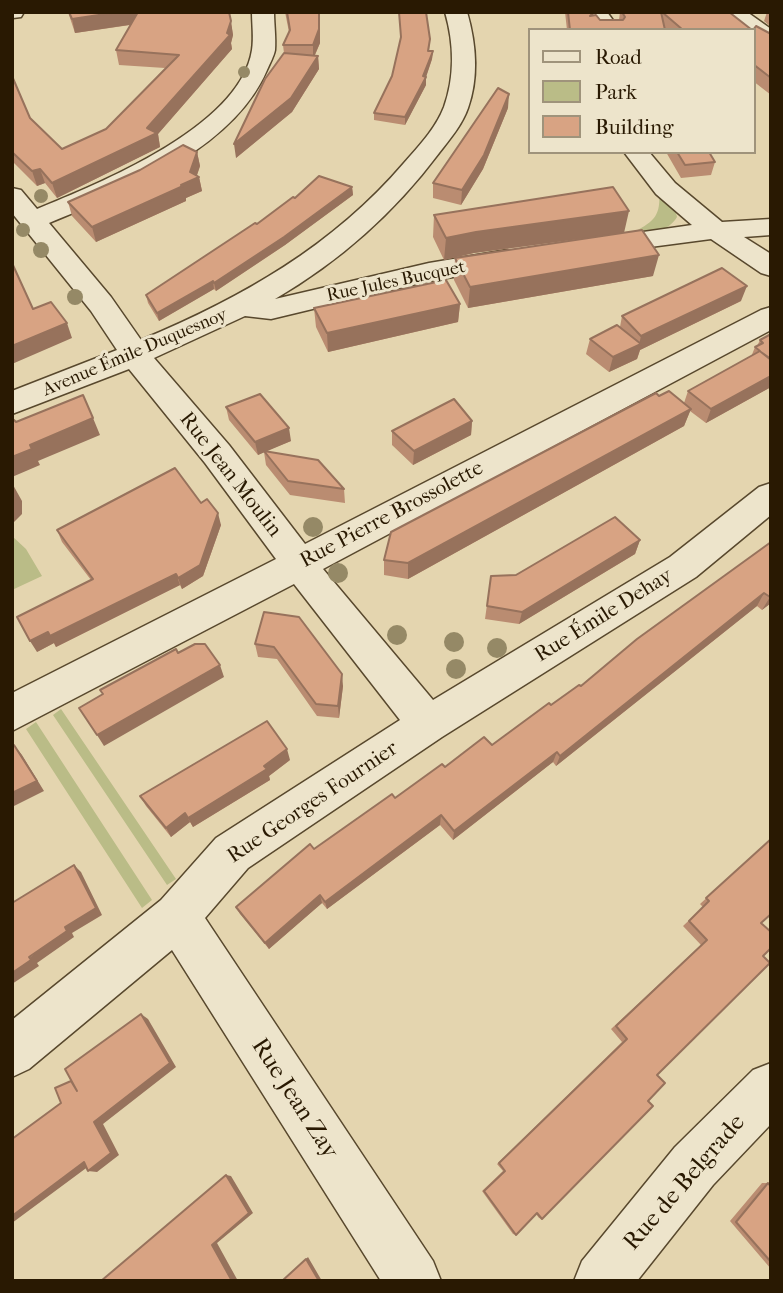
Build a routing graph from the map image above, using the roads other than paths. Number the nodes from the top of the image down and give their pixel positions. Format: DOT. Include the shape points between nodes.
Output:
graph roads {
  1 [pos="263,12"];
  2 [pos="456,12"];
  3 [pos="596,12"];
  4 [pos="733,12"];
  5 [pos="608,28"];
  6 [pos="755,28"];
  7 [pos="755,28"];
  8 [pos="771,40"];
  9 [pos="638,154"];
  10 [pos="12,196"];
  11 [pos="31,221"];
  12 [pos="771,227"];
  13 [pos="718,230"];
  14 [pos="340,243"];
  15 [pos="568,250"];
  16 [pos="530,256"];
  17 [pos="771,267"];
  18 [pos="391,282"];
  19 [pos="241,308"];
  20 [pos="771,317"];
  21 [pos="136,356"];
  22 [pos="12,403"];
  23 [pos="771,496"];
  24 [pos="299,564"];
  25 [pos="12,713"];
  26 [pos="428,724"];
  27 [pos="177,916"];
  28 [pos="12,1052"];
  29 [pos="771,1088"];
  30 [pos="413,1281"];
  31 [pos="602,1281"];
  1 -- 11 [label="street" via="262,55 253,76 211,128 132,178"];
  2 -- 14 [label="street, Avenue Émile Duquesnoy" via="461,25 462,82 451,119 393,197"];
  3 -- 5 [label="street"];
  4 -- 6 [label="street"];
  7 -- 8 [label="street"];
  9 -- 13 [label="street" via="674,199"];
  10 -- 11 [label="street, Rue Jean Moulin"];
  11 -- 21 [label="street, Rue Jean Moulin" via="101,304"];
  12 -- 13 [label="street"];
  13 -- 15 [label="street"];
  13 -- 17 [label="street"];
  14 -- 18 [label="street" via="360,267"];
  14 -- 19 [label="street, Avenue Émile Duquesnoy"];
  16 -- 18 [label="street, Rue Jules Bucquet"];
  18 -- 19 [label="street, Rue Jules Bucquet" via="271,309"];
  19 -- 21 [label="street, Avenue Émile Duquesnoy"];
  20 -- 24 [label="street, Rue Pierre Brossolette"];
  21 -- 22 [label="street, Avenue Émile Duquesnoy"];
  21 -- 24 [label="street, Rue Jean Moulin"];
  23 -- 26 [label="street, Rue Émile Dehay" via="683,567"];
  24 -- 25 [label="street, Rue Pierre Brossolette"];
  24 -- 26 [label="street, Rue Jean Moulin"];
  26 -- 27 [label="street, Rue Georges Fournier" via="232,853"];
  27 -- 28 [label="street, Rue Georges Fournier"];
  27 -- 30 [label="street, Rue Jean Zay"];
  29 -- 31 [label="street, Rue de Belgrade" via="694,1166"];
}
